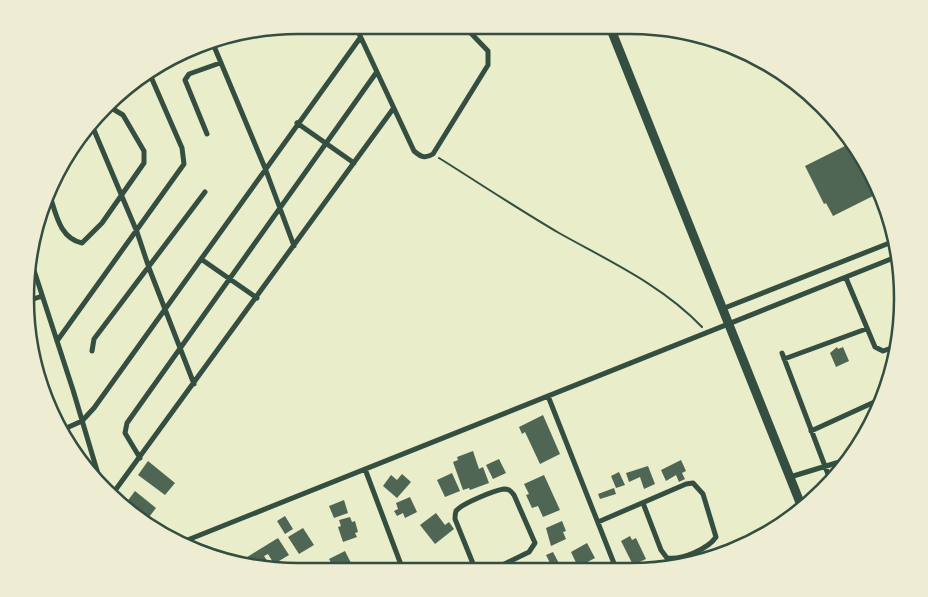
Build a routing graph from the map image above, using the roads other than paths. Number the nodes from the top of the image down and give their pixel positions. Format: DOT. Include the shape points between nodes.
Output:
graph roads {
  1 [pos="358,34"];
  2 [pos="472,34"];
  3 [pos="613,34"];
  4 [pos="360,38"];
  5 [pos="214,48"];
  6 [pos="220,63"];
  7 [pos="376,74"];
  8 [pos="151,78"];
  9 [pos="393,109"];
  10 [pos="112,110"];
  11 [pos="297,123"];
  12 [pos="94,130"];
  13 [pos="207,134"];
  14 [pos="325,143"];
  15 [pos="354,163"];
  16 [pos="265,168"];
  17 [pos="205,192"];
  18 [pos="120,196"];
  19 [pos="52,202"];
  20 [pos="279,206"];
  21 [pos="137,232"];
  22 [pos="888,244"];
  23 [pos="294,246"];
  24 [pos="201,259"];
  25 [pos="891,259"];
  26 [pos="149,268"];
  27 [pos="35,273"];
  28 [pos="228,278"];
  29 [pos="846,278"];
  30 [pos="42,296"];
  31 [pos="257,298"];
  32 [pos="34,299"];
  33 [pos="722,309"];
  34 [pos="165,310"];
  35 [pos="728,326"];
  36 [pos="866,328"];
  37 [pos="57,341"];
  38 [pos="180,347"];
  39 [pos="889,349"];
  40 [pos="92,351"];
  41 [pos="194,384"];
  42 [pos="548,396"];
  43 [pos="873,403"];
  44 [pos="82,422"];
  45 [pos="67,428"];
  46 [pos="811,431"];
  47 [pos="140,458"];
  48 [pos="837,463"];
  49 [pos="826,467"];
  50 [pos="364,469"];
  51 [pos="97,470"];
  52 [pos="828,474"];
  53 [pos="790,477"];
  54 [pos="115,490"];
  55 [pos="800,502"];
  56 [pos="643,503"];
  57 [pos="598,522"];
  58 [pos="189,539"];
  59 [pos="400,563"];
  60 [pos="473,563"];
  61 [pos="506,563"];
  62 [pos="614,563"];
  1 -- 4 [label="street"];
  2 -- 9 [label="street" via="488,51 488,65 433,154 427,158 420,157 414,151"];
  3 -- 33 [label="highway"];
  4 -- 7 [label="street"];
  4 -- 11 [label="street"];
  5 -- 6 [label="street"];
  6 -- 13 [label="street" via="189,74 185,80"];
  6 -- 16 [label="street"];
  7 -- 9 [label="street"];
  7 -- 14 [label="street"];
  8 -- 21 [label="street" via="182,148 184,164"];
  9 -- 15 [label="street"];
  10 -- 18 [label="street" via="118,111 144,151 144,163"];
  11 -- 14 [label="street"];
  11 -- 16 [label="street"];
  12 -- 18 [label="street"];
  14 -- 15 [label="street"];
  14 -- 20 [label="street"];
  15 -- 23 [label="street"];
  16 -- 20 [label="street"];
  16 -- 24 [label="street"];
  17 -- 26 [label="street"];
  18 -- 19 [label="street" via="102,223 82,243 65,235"];
  18 -- 21 [label="street"];
  20 -- 23 [label="street"];
  20 -- 28 [label="street"];
  21 -- 26 [label="street"];
  21 -- 37 [label="street"];
  22 -- 33 [label="street"];
  23 -- 31 [label="street"];
  24 -- 28 [label="street"];
  24 -- 34 [label="street"];
  25 -- 29 [label="street"];
  26 -- 34 [label="street"];
  26 -- 40 [label="street" via="94,339"];
  27 -- 30 [label="street"];
  28 -- 31 [label="street"];
  28 -- 38 [label="street"];
  29 -- 35 [label="street"];
  29 -- 36 [label="street"];
  30 -- 32 [label="street"];
  30 -- 37 [label="street"];
  31 -- 41 [label="street"];
  33 -- 35 [label="highway"];
  34 -- 38 [label="street"];
  34 -- 44 [label="street"];
  35 -- 42 [label="street"];
  35 -- 53 [label="highway"];
  36 -- 39 [label="street" via="877,350"];
  36 -- 46 [label="street" via="783,356"];
  37 -- 44 [label="street"];
  38 -- 41 [label="street"];
  38 -- 47 [label="street" via="124,427"];
  41 -- 47 [label="street"];
  42 -- 50 [label="street"];
  42 -- 57 [label="street"];
  43 -- 46 [label="street"];
  44 -- 45 [label="street"];
  44 -- 51 [label="street"];
  46 -- 49 [label="street"];
  47 -- 54 [label="street"];
  48 -- 49 [label="street"];
  49 -- 52 [label="street"];
  49 -- 53 [label="street"];
  50 -- 58 [label="street"];
  50 -- 59 [label="street"];
  53 -- 55 [label="highway"];
  56 -- 56 [label="street" via="667,558 694,552 716,537 703,494 693,483"];
  56 -- 57 [label="street"];
  57 -- 62 [label="street"];
  60 -- 61 [label="street" via="455,514 482,497 506,489 514,495 535,543 529,552"];
}
